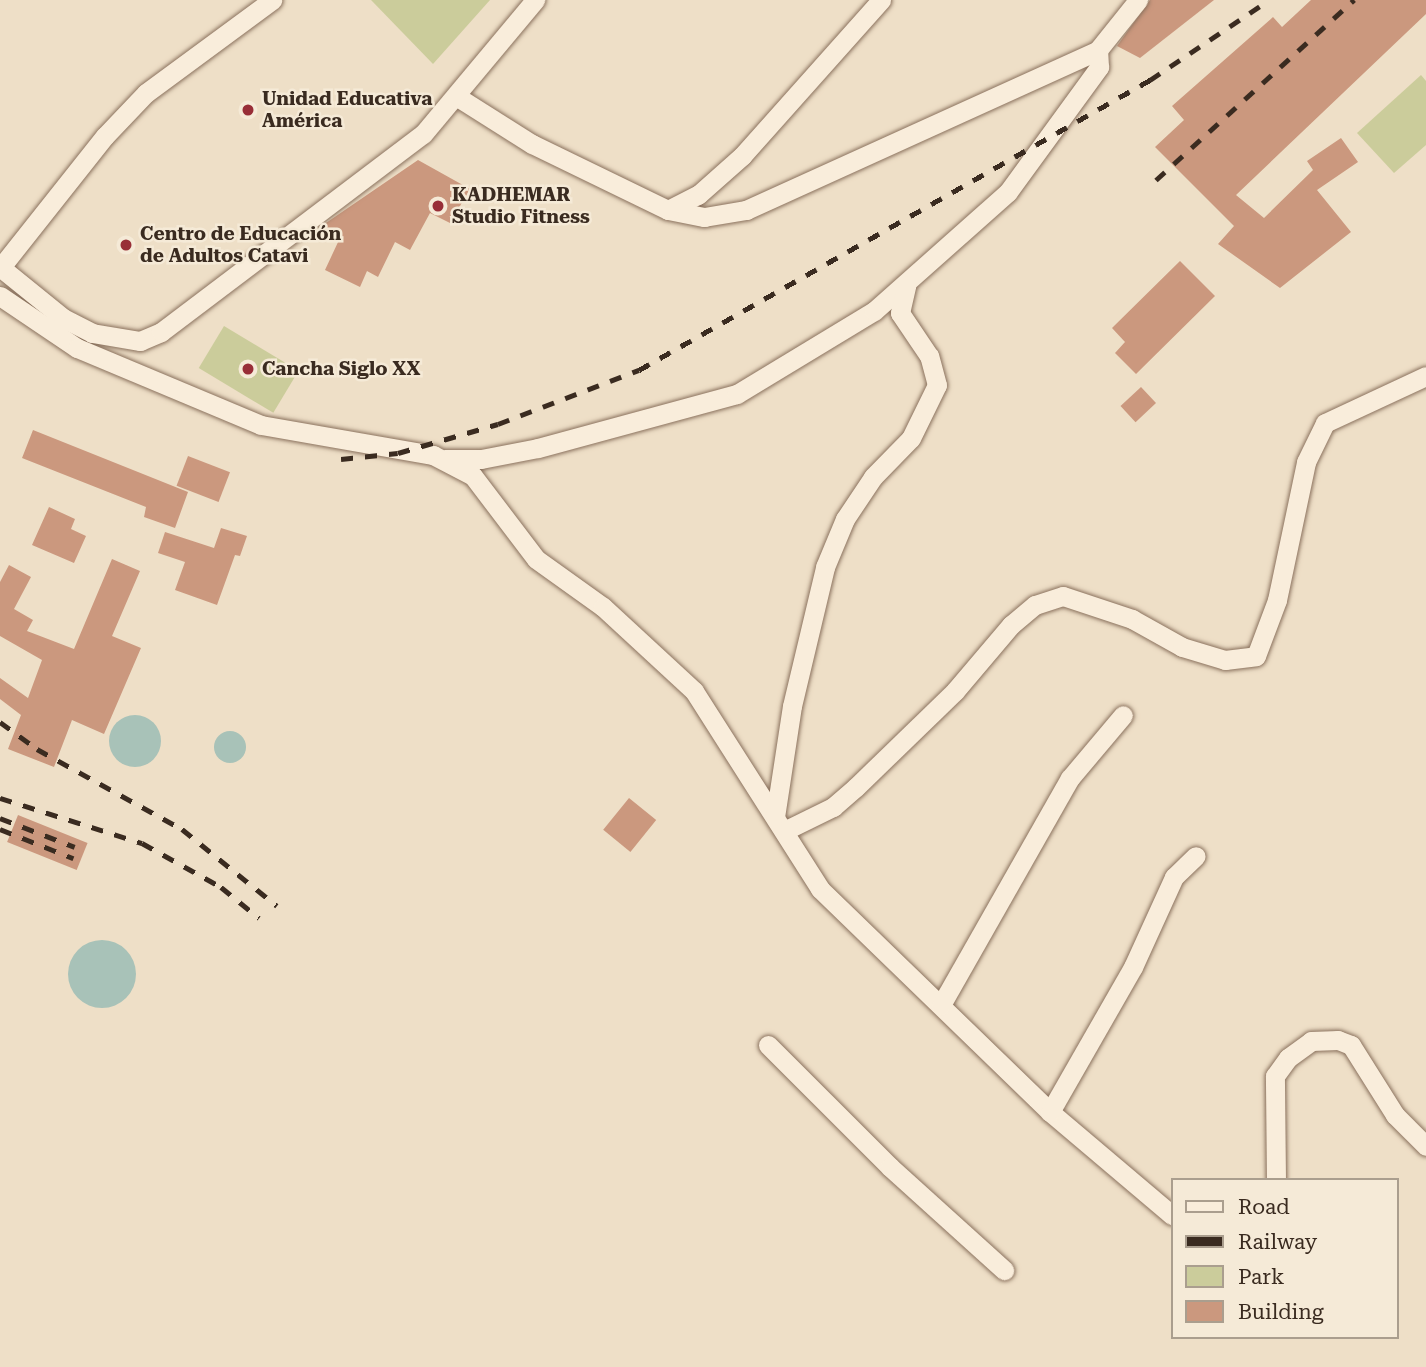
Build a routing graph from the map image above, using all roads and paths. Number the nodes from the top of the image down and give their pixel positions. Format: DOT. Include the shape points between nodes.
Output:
graph roads {
  1 [pos="272,0"];
  2 [pos="536,0"];
  3 [pos="881,0"];
  4 [pos="1138,0"];
  5 [pos="1098,50"];
  6 [pos="456,96"];
  7 [pos="668,210"];
  8 [pos="0,267"];
  9 [pos="906,286"];
  10 [pos="0,296"];
  11 [pos="1426,376"];
  12 [pos="440,459"];
  13 [pos="1122,715"];
  14 [pos="780,824"];
  15 [pos="1196,856"];
  16 [pos="941,1005"];
  17 [pos="768,1045"];
  18 [pos="1050,1112"];
  19 [pos="1426,1146"];
  20 [pos="1276,1178"];
  21 [pos="1170,1213"];
  22 [pos="1004,1270"];
  1 -- 8 [label="street" via="146,93 105,136"];
  2 -- 6 [label="street"];
  3 -- 7 [label="street" via="742,156 698,195"];
  4 -- 5 [label="street"];
  5 -- 7 [label="street" via="746,210 704,217"];
  5 -- 9 [label="street" via="1099,67 1008,192"];
  6 -- 7 [label="street" via="532,144"];
  6 -- 8 [label="street" via="423,134 161,332 140,341 92,333 63,318"];
  9 -- 12 [label="street" via="874,311 737,394 538,448 481,459"];
  9 -- 14 [label="street" via="900,313 929,356 937,386 911,438 873,477 845,519 825,567 792,706"];
  10 -- 12 [label="street" via="77,348 261,425"];
  11 -- 14 [label="street" via="1325,423 1306,462 1277,600 1256,656 1224,660 1182,647 1132,619 1063,596 1035,606 1011,625 956,691 834,807"];
  12 -- 14 [label="street" via="472,476 536,559 603,607 694,691"];
  13 -- 16 [label="street" via="1070,778"];
  14 -- 16 [label="street" via="820,889"];
  15 -- 18 [label="street" via="1174,877 1133,967"];
  16 -- 18 [label="street"];
  17 -- 22 [label="street" via="890,1167"];
  18 -- 21 [label="street"];
  19 -- 20 [label="street" via="1395,1115 1351,1045 1338,1040 1311,1041 1288,1058 1275,1076"];
}
